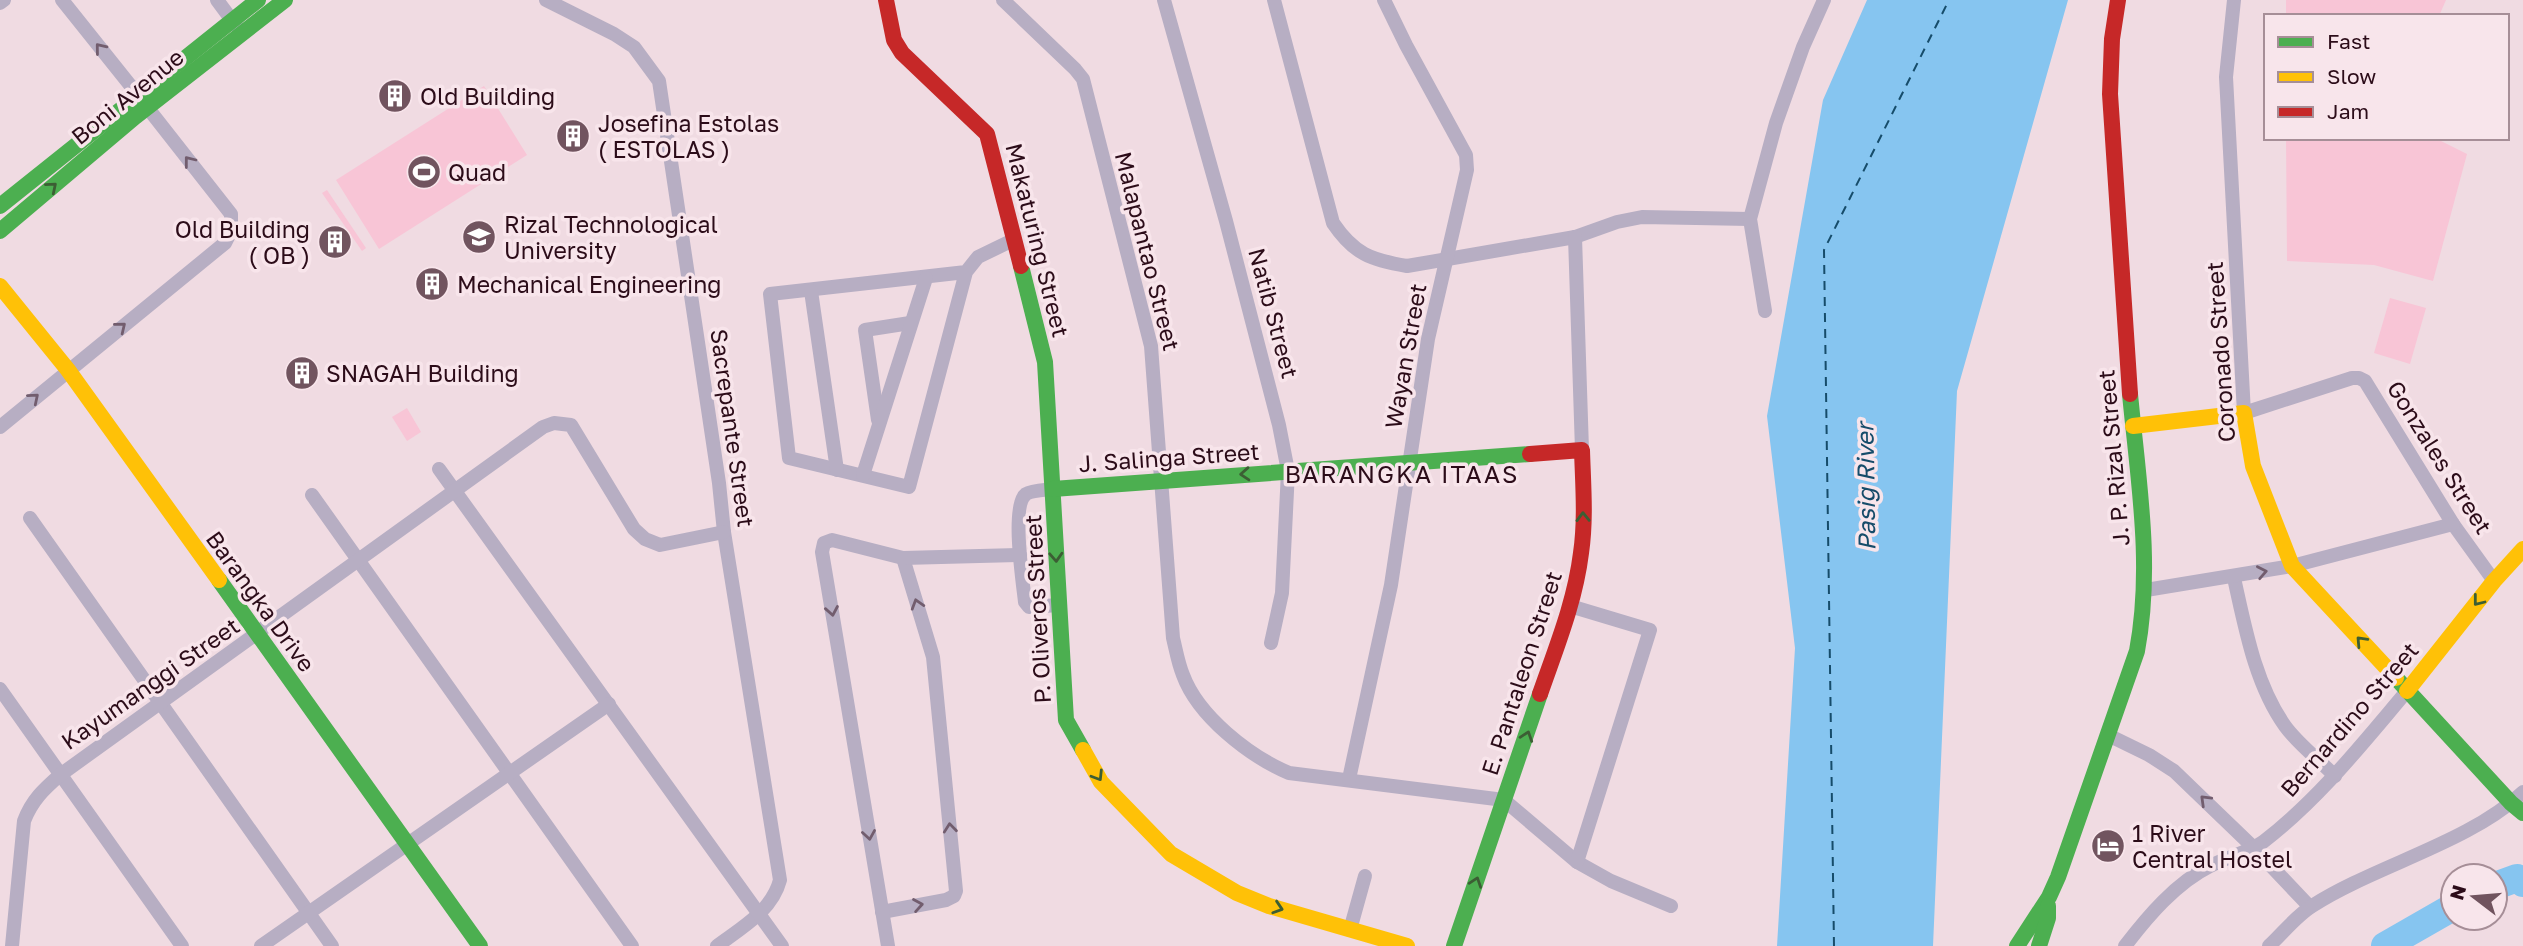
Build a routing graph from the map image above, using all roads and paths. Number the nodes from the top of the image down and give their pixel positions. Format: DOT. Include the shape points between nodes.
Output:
graph roads {
  1 [pos="62,0"];
  2 [pos="217,0"];
  3 [pos="258,0"];
  4 [pos="285,0"];
  5 [pos="546,0"];
  6 [pos="886,0"];
  7 [pos="1003,0"];
  8 [pos="1164,0"];
  9 [pos="1274,0"];
  10 [pos="1384,0"];
  11 [pos="1825,0"];
  12 [pos="2118,0"];
  13 [pos="2234,0"];
  14 [pos="238,27"];
  15 [pos="143,101"];
  16 [pos="0,206"];
  17 [pos="1750,219"];
  18 [pos="0,230"];
  19 [pos="1574,237"];
  20 [pos="1013,240"];
  21 [pos="1444,262"];
  22 [pos="966,272"];
  23 [pos="926,278"];
  24 [pos="0,286"];
  25 [pos="811,291"];
  26 [pos="1765,311"];
  27 [pos="910,323"];
  28 [pos="68,370"];
  29 [pos="2244,414"];
  30 [pos="878,425"];
  31 [pos="2133,426"];
  32 [pos="0,427"];
  33 [pos="1582,450"];
  34 [pos="1409,462"];
  35 [pos="439,469"];
  36 [pos="837,470"];
  37 [pos="1288,471"];
  38 [pos="863,475"];
  39 [pos="1160,480"];
  40 [pos="1053,489"];
  41 [pos="453,491"];
  42 [pos="312,495"];
  43 [pos="30,518"];
  44 [pos="2453,524"];
  45 [pos="724,532"];
  46 [pos="2523,549"];
  47 [pos="1020,555"];
  48 [pos="903,558"];
  49 [pos="360,561"];
  50 [pos="2292,566"];
  51 [pos="2234,578"];
  52 [pos="2494,581"];
  53 [pos="2146,590"];
  54 [pos="1059,605"];
  55 [pos="1570,606"];
  56 [pos="257,635"];
  57 [pos="1271,643"];
  58 [pos="0,689"];
  59 [pos="2407,691"];
  60 [pos="161,704"];
  61 [pos="608,704"];
  62 [pos="2108,735"];
  63 [pos="510,774"];
  64 [pos="60,775"];
  65 [pos="2335,776"];
  66 [pos="1349,779"];
  67 [pos="1504,800"];
  68 [pos="2519,803"];
  69 [pos="408,845"];
  70 [pos="2254,848"];
  71 [pos="1577,862"];
  72 [pos="1365,876"];
  73 [pos="2049,897"];
  74 [pos="1671,906"];
  75 [pos="2310,907"];
  76 [pos="881,912"];
  77 [pos="309,913"];
  78 [pos="758,915"];
  79 [pos="1350,930"];
  80 [pos="12,946"];
  81 [pos="182,946"];
  82 [pos="261,946"];
  83 [pos="332,946"];
  84 [pos="480,946"];
  85 [pos="632,946"];
  86 [pos="717,946"];
  87 [pos="782,946"];
  88 [pos="888,946"];
  89 [pos="1407,946"];
  90 [pos="1454,946"];
  91 [pos="2017,946"];
  92 [pos="2039,946"];
  93 [pos="2125,946"];
  94 [pos="2269,946"];
  15 -- 1 [label="street, one-way"];
  2 -- 14 [label="street"];
  3 -- 14 [label="street, Boni Avenue"];
  4 -- 14 [label="street, Boni Avenue"];
  5 -- 45 [label="street, Sacrepante Street" via="634,47 659,81"];
  6 -- 20 [label="street, Makaturing Street" via="894,40 902,53 987,134"];
  7 -- 39 [label="street, Malapantao Street" via="1083,79 1151,346"];
  8 -- 37 [label="street, Natib Street" via="1233,248"];
  9 -- 21 [label="street" via="1333,223 1348,244 1385,262 1407,267"];
  10 -- 21 [label="street, Wayan Street" via="1467,162"];
  11 -- 17 [label="street" via="1776,123"];
  12 -- 31 [label="street, J. P. Rizal Street" via="2110,94"];
  13 -- 29 [label="street, Coronado Street" via="2226,77"];
  14 -- 15 [label="street, Boni Avenue"];
  15 -- 16 [label="street, Boni Avenue"];
  18 -- 15 [label="street, Boni Avenue, one-way"];
  28 -- 15 [label="street, one-way" via="225,243 231,231 231,214"];
  17 -- 19 [label="street" via="1642,217"];
  17 -- 26 [label="street"];
  19 -- 21 [label="street"];
  19 -- 33 [label="street, E. Pantaleon Street"];
  20 -- 22 [label="street" via="978,257"];
  20 -- 40 [label="street, Makaturing Street" via="1045,362"];
  21 -- 34 [label="street, Wayan Street"];
  22 -- 23 [label="street"];
  22 -- 38 [label="street" via="909,487"];
  23 -- 25 [label="street"];
  23 -- 27 [label="street"];
  24 -- 28 [label="street, Barangka Drive"];
  25 -- 36 [label="street"];
  25 -- 36 [label="street" via="770,294 789,458"];
  27 -- 30 [label="street"];
  27 -- 30 [label="street" via="865,330"];
  32 -- 28 [label="street, one-way"];
  28 -- 56 [label="street, Barangka Drive"];
  29 -- 31 [label="street, Gonzales Street"];
  29 -- 44 [label="street, Gonzales Street" via="2359,378 2365,381"];
  29 -- 50 [label="street, Coronado Street" via="2253,466"];
  30 -- 38 [label="street"];
  31 -- 53 [label="street, J. P. Rizal Street"];
  33 -- 34 [label="street, J. Salinga Street"];
  55 -- 33 [label="street, E. Pantaleon Street, one-way" via="1584,528"];
  34 -- 37 [label="street, J. Salinga Street"];
  34 -- 66 [label="street, Wayan Street" via="1391,585"];
  35 -- 41 [label="street"];
  36 -- 38 [label="street"];
  37 -- 39 [label="street, J. Salinga Street, one-way"];
  37 -- 57 [label="street, Natib Street" via="1282,593"];
  39 -- 40 [label="street, J. Salinga Street"];
  39 -- 66 [label="street, Malapantao Street" via="1173,638 1183,677 1205,712 1265,763 1289,773"];
  40 -- 47 [label="street" via="1029,492 1019,505"];
  40 -- 54 [label="street, P. Oliveros Street, one-way"];
  41 -- 45 [label="street, Kayumanggi Street" via="543,427 570,425 634,529 645,539 660,545"];
  41 -- 49 [label="street, Kayumanggi Street"];
  41 -- 61 [label="street"];
  42 -- 49 [label="street"];
  43 -- 60 [label="street"];
  44 -- 50 [label="street"];
  44 -- 52 [label="street, Gonzales Street"];
  45 -- 78 [label="street, Sacrepante Street" via="780,880 777,893"];
  46 -- 52 [label="street, Bernardino Street"];
  47 -- 48 [label="street"];
  47 -- 54 [label="street" via="1025,602 1030,607"];
  76 -- 48 [label="street, one-way" via="946,900 956,891 933,657"];
  48 -- 76 [label="street, one-way" via="832,540 824,544 822,552"];
  49 -- 56 [label="street, Kayumanggi Street"];
  49 -- 63 [label="street"];
  51 -- 50 [label="street, one-way"];
  59 -- 50 [label="street, Coronado Street, one-way"];
  51 -- 53 [label="street"];
  51 -- 65 [label="street" via="2271,703 2286,728"];
  52 -- 59 [label="street, Bernardino Street, one-way"];
  53 -- 62 [label="street, J. P. Rizal Street" via="2137,651"];
  54 -- 79 [label="street, P. Oliveros Street, one-way" via="1066,720 1101,782 1171,854 1226,887"];
  67 -- 55 [label="street, E. Pantaleon Street, one-way"];
  55 -- 71 [label="street" via="1650,630"];
  56 -- 60 [label="street, Kayumanggi Street"];
  56 -- 69 [label="street, Barangka Drive"];
  58 -- 64 [label="street"];
  59 -- 65 [label="street, Bernardino Street"];
  59 -- 68 [label="street, Coronado Street"];
  60 -- 64 [label="street, Kayumanggi Street"];
  60 -- 77 [label="street"];
  61 -- 63 [label="street"];
  61 -- 78 [label="street"];
  70 -- 62 [label="street, one-way" via="2174,771"];
  62 -- 73 [label="street, J. P. Rizal Street"];
  63 -- 69 [label="street"];
  63 -- 85 [label="street"];
  64 -- 80 [label="street, Kayumanggi Street" via="39,793 24,821"];
  64 -- 81 [label="street"];
  65 -- 70 [label="street, Bernardino Street" via="2301,811"];
  66 -- 67 [label="street"];
  67 -- 71 [label="street"];
  90 -- 67 [label="street, E. Pantaleon Street, one-way"];
  68 -- 75 [label="street"];
  69 -- 77 [label="street"];
  69 -- 84 [label="street, Barangka Drive"];
  70 -- 75 [label="street"];
  70 -- 93 [label="street, Bernardino Street" via="2211,865 2185,882"];
  71 -- 74 [label="street"];
  72 -- 79 [label="street"];
  73 -- 91 [label="street, J. P. Rizal Street"];
  73 -- 92 [label="street, J. P. Rizal Street"];
  75 -- 94 [label="street"];
  76 -- 88 [label="street"];
  77 -- 82 [label="street"];
  77 -- 83 [label="street"];
  78 -- 86 [label="street, Sacrepante Street"];
  78 -- 87 [label="street"];
  79 -- 89 [label="street, P. Oliveros Street"];
}
